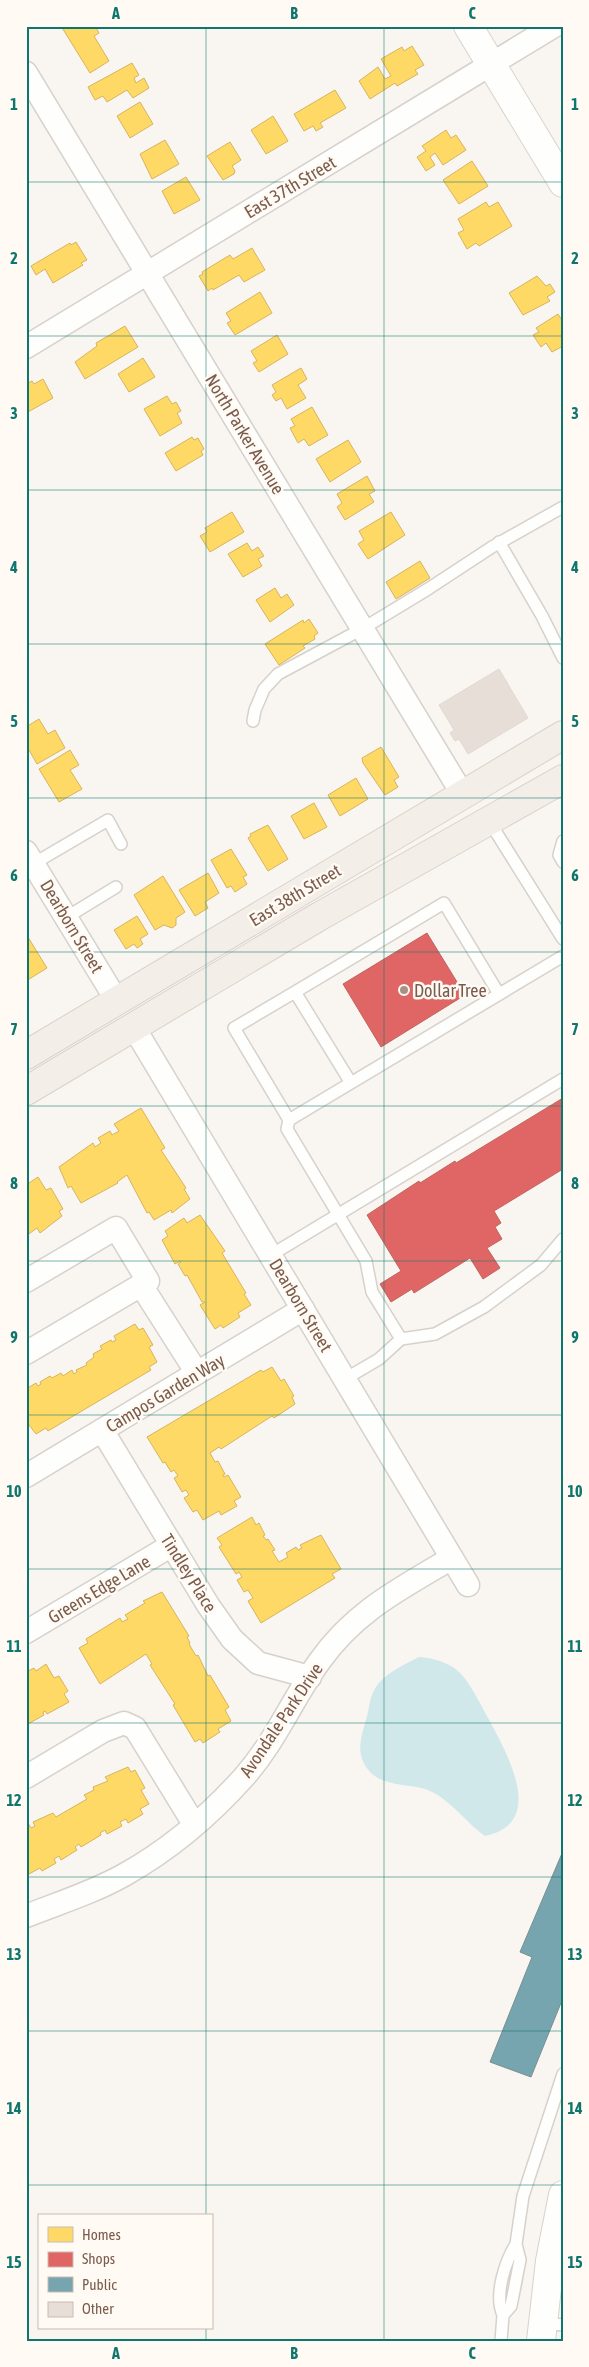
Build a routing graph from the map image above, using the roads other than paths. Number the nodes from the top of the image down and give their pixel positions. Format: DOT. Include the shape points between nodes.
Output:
graph roads {
  1 [pos="468,26"];
  2 [pos="554,26"];
  3 [pos="492,65"];
  4 [pos="26,73"];
  5 [pos="563,183"];
  6 [pos="148,275"];
  7 [pos="26,347"];
  8 [pos="563,507"];
  9 [pos="498,542"];
  10 [pos="362,629"];
  11 [pos="563,658"];
  12 [pos="253,721"];
  13 [pos="563,734"];
  14 [pos="563,779"];
  15 [pos="463,796"];
  16 [pos="488,819"];
  17 [pos="562,842"];
  18 [pos="121,844"];
  19 [pos="30,858"];
  20 [pos="563,862"];
  21 [pos="116,887"];
  22 [pos="67,917"];
  23 [pos="563,939"];
  24 [pos="563,956"];
  25 [pos="296,992"];
  26 [pos="498,994"];
  27 [pos="117,1001"];
  28 [pos="133,1026"];
  29 [pos="26,1055"];
  30 [pos="563,1079"];
  31 [pos="351,1083"];
  32 [pos="26,1091"];
  33 [pos="289,1120"];
  34 [pos="337,1215"];
  35 [pos="563,1239"];
  36 [pos="271,1255"];
  37 [pos="26,1281"];
  38 [pos="141,1285"];
  39 [pos="303,1309"];
  40 [pos="401,1339"];
  41 [pos="26,1353"];
  42 [pos="197,1373"];
  43 [pos="345,1379"];
  44 [pos="102,1430"];
  45 [pos="26,1476"];
  46 [pos="172,1545"];
  47 [pos="452,1558"];
  48 [pos="468,1585"];
  49 [pos="26,1632"];
  50 [pos="310,1677"];
  51 [pos="26,1778"];
  52 [pos="194,1824"];
  53 [pos="26,1916"];
  54 [pos="563,2074"];
  55 [pos="563,2195"];
  56 [pos="549,2330"];
  57 [pos="500,2341"];
  1 -- 3 [label="street"];
  2 -- 3 [label="street, East 37th Street"];
  3 -- 5 [label="street"];
  3 -- 6 [label="street, East 37th Street"];
  4 -- 6 [label="street, North Parker Avenue"];
  6 -- 7 [label="street, East 37th Street"];
  6 -- 10 [label="street, North Parker Avenue"];
  8 -- 9 [label="lane"];
  9 -- 10 [label="lane"];
  9 -- 11 [label="lane"];
  10 -- 12 [label="lane" via="278,674 264,689"];
  10 -- 15 [label="street, North Parker Avenue"];
  13 -- 15 [label="main road, East 38th Street"];
  14 -- 16 [label="main road, East 38th Street"];
  15 -- 27 [label="main road, East 38th Street"];
  16 -- 23 [label="lane"];
  16 -- 28 [label="main road, East 38th Street"];
  17 -- 20 [label="lane" via="558,855"];
  18 -- 19 [label="lane" via="108,820"];
  19 -- 22 [label="street, Dearborn Street"];
  21 -- 22 [label="lane"];
  22 -- 27 [label="street, Dearborn Street"];
  24 -- 26 [label="lane"];
  25 -- 26 [label="lane" via="444,903"];
  25 -- 31 [label="lane"];
  25 -- 33 [label="lane" via="234,1028"];
  26 -- 31 [label="lane"];
  27 -- 29 [label="main road, East 38th Street"];
  28 -- 32 [label="main road, East 38th Street"];
  28 -- 36 [label="street, Dearborn Street"];
  30 -- 34 [label="lane"];
  31 -- 33 [label="lane"];
  33 -- 34 [label="lane" via="287,1130"];
  34 -- 36 [label="lane"];
  34 -- 40 [label="lane" via="366,1261 372,1292"];
  35 -- 40 [label="lane" via="540,1265 484,1307 435,1334"];
  36 -- 39 [label="street, Dearborn Street"];
  37 -- 38 [label="street" via="116,1228 148,1281"];
  38 -- 41 [label="street"];
  38 -- 42 [label="street"];
  39 -- 42 [label="street, Campos Garden Way"];
  39 -- 43 [label="street, Dearborn Street"];
  40 -- 43 [label="lane" via="379,1359"];
  42 -- 44 [label="street, Campos Garden Way"];
  43 -- 47 [label="street, Dearborn Street"];
  44 -- 45 [label="street, Campos Garden Way"];
  44 -- 46 [label="street, Tindley Place"];
  46 -- 49 [label="street, Greens Edge Lane"];
  46 -- 50 [label="street, Tindley Place" via="219,1622 245,1652 258,1663"];
  47 -- 48 [label="street, Dearborn Street"];
  47 -- 50 [label="street, Avondale Park Drive" via="359,1616 333,1644"];
  50 -- 52 [label="street, Avondale Park Drive" via="260,1757 231,1791"];
  51 -- 52 [label="street" via="103,1731 124,1723 135,1728"];
  52 -- 53 [label="street, Avondale Park Drive" via="166,1849 123,1876"];
  54 -- 57 [label="lane" via="523,2196 516,2244 507,2259 499,2305 503,2315"];
  55 -- 56 [label="street" via="550,2261"];
}
